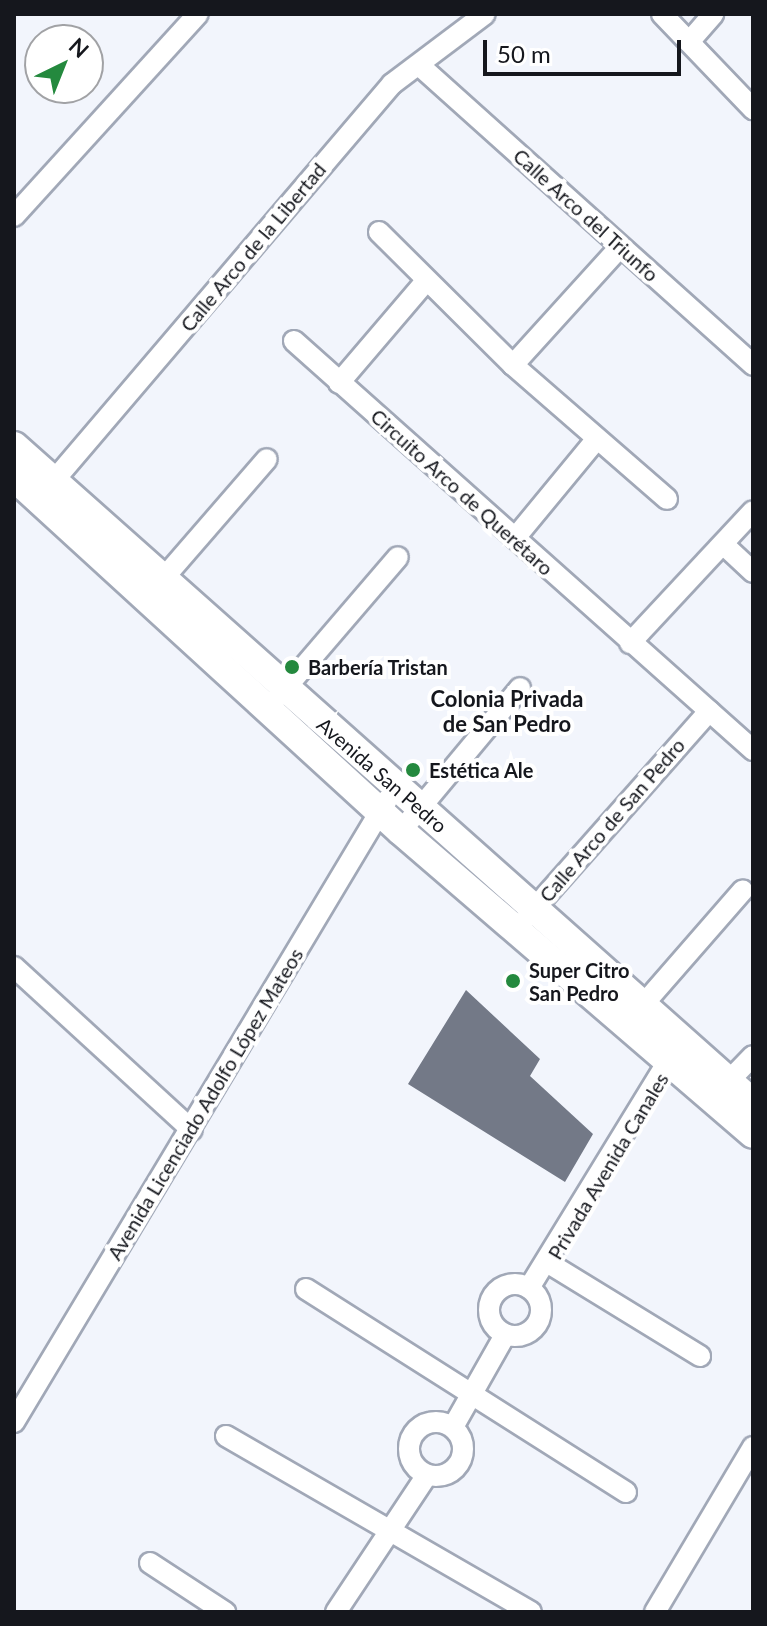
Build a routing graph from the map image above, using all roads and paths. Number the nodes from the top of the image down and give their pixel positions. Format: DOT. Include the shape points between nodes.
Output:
graph roads {
  1 [pos="198,14"];
  2 [pos="485,14"];
  3 [pos="662,14"];
  4 [pos="713,14"];
  5 [pos="689,42"];
  6 [pos="419,65"];
  7 [pos="753,109"];
  8 [pos="14,216"];
  9 [pos="379,232"];
  10 [pos="620,247"];
  11 [pos="427,280"];
  12 [pos="294,341"];
  13 [pos="513,365"];
  14 [pos="753,365"];
  15 [pos="339,383"];
  16 [pos="595,441"];
  17 [pos="14,446"];
  18 [pos="267,459"];
  19 [pos="14,477"];
  20 [pos="45,491"];
  21 [pos="667,499"];
  22 [pos="753,511"];
  23 [pos="515,538"];
  24 [pos="723,544"];
  25 [pos="398,557"];
  26 [pos="753,572"];
  27 [pos="153,591"];
  28 [pos="630,643"];
  29 [pos="520,688"];
  30 [pos="276,699"];
  31 [pos="709,711"];
  32 [pos="753,750"];
  33 [pos="395,787"];
  34 [pos="420,809"];
  35 [pos="379,811"];
  36 [pos="401,831"];
  37 [pos="743,890"];
  38 [pos="525,919"];
  39 [pos="14,967"];
  40 [pos="635,1014"];
  41 [pos="675,1050"];
  42 [pos="753,1056"];
  43 [pos="720,1090"];
  44 [pos="753,1103"];
  45 [pos="192,1130"];
  46 [pos="753,1134"];
  47 [pos="550,1264"];
  48 [pos="529,1288"];
  49 [pos="306,1289"];
  50 [pos="505,1335"];
  51 [pos="700,1356"];
  52 [pos="474,1395"];
  53 [pos="16,1414"];
  54 [pos="453,1427"];
  55 [pos="226,1436"];
  56 [pos="753,1447"];
  57 [pos="427,1475"];
  58 [pos="626,1492"];
  59 [pos="389,1528"];
  60 [pos="150,1563"];
  61 [pos="225,1612"];
  62 [pos="336,1612"];
  63 [pos="531,1612"];
  64 [pos="655,1612"];
  1 -- 8 [label="street"];
  2 -- 6 [label="street, Calle Arco de la Libertad"];
  3 -- 5 [label="street"];
  4 -- 5 [label="street"];
  5 -- 7 [label="street"];
  6 -- 10 [label="street, Calle Arco del Triunfo"];
  6 -- 20 [label="street, Calle Arco de la Libertad" via="392,84"];
  9 -- 11 [label="street"];
  10 -- 13 [label="street"];
  10 -- 14 [label="street, Calle Arco del Triunfo"];
  11 -- 13 [label="street"];
  11 -- 15 [label="street"];
  12 -- 15 [label="street, Circuito Arco de Querétaro"];
  13 -- 16 [label="street"];
  15 -- 23 [label="street, Circuito Arco de Querétaro"];
  16 -- 21 [label="street"];
  16 -- 23 [label="street"];
  17 -- 20 [label="main road, Avenida San Pedro"];
  18 -- 27 [label="street"];
  19 -- 20 [label="main road, Avenida San Pedro"];
  20 -- 27 [label="main road, Avenida San Pedro"];
  22 -- 24 [label="street"];
  23 -- 28 [label="street, Circuito Arco de Querétaro"];
  24 -- 26 [label="street"];
  24 -- 28 [label="street"];
  25 -- 30 [label="street"];
  27 -- 30 [label="main road, Avenida San Pedro"];
  28 -- 31 [label="street, Circuito Arco de Querétaro"];
  29 -- 34 [label="street"];
  30 -- 33 [label="main road, Avenida San Pedro"];
  30 -- 35 [label="main road, Avenida San Pedro"];
  31 -- 32 [label="street, Circuito Arco de Querétaro"];
  31 -- 38 [label="street, Calle Arco de San Pedro"];
  33 -- 34 [label="main road, Avenida San Pedro"];
  33 -- 35 [label="street, Avenida Licenciado Adolfo López Mateos"];
  34 -- 36 [label="street"];
  34 -- 38 [label="main road, Avenida San Pedro"];
  35 -- 36 [label="main road, Avenida San Pedro"];
  35 -- 45 [label="street, Avenida Licenciado Adolfo López Mateos"];
  36 -- 38 [label="main road, Avenida San Pedro"];
  37 -- 40 [label="street"];
  38 -- 40 [label="main road, Avenida San Pedro"];
  39 -- 45 [label="street"];
  40 -- 41 [label="main road, Avenida San Pedro"];
  41 -- 43 [label="main road, Avenida San Pedro"];
  41 -- 47 [label="street, Privada Avenida Canales"];
  42 -- 43 [label="street"];
  43 -- 44 [label="main road, Avenida San Pedro"];
  43 -- 46 [label="main road, Avenida San Pedro"];
  45 -- 53 [label="street, Avenida Licenciado Adolfo López Mateos"];
  47 -- 48 [label="street, Privada Avenida Canales"];
  47 -- 51 [label="street"];
  48 -- 50 [label="street" via="541,1303 539,1323 523,1336"];
  48 -- 50 [label="street" via="506,1286 492,1298 492,1322"];
  49 -- 52 [label="street"];
  50 -- 52 [label="street"];
  52 -- 54 [label="street"];
  52 -- 58 [label="street"];
  54 -- 57 [label="street" via="463,1443 459,1464 446,1475"];
  54 -- 57 [label="street" via="431,1422 414,1431 409,1455"];
  55 -- 59 [label="street"];
  56 -- 64 [label="street"];
  57 -- 59 [label="street"];
  59 -- 62 [label="street"];
  59 -- 63 [label="street"];
  60 -- 61 [label="street"];
}
